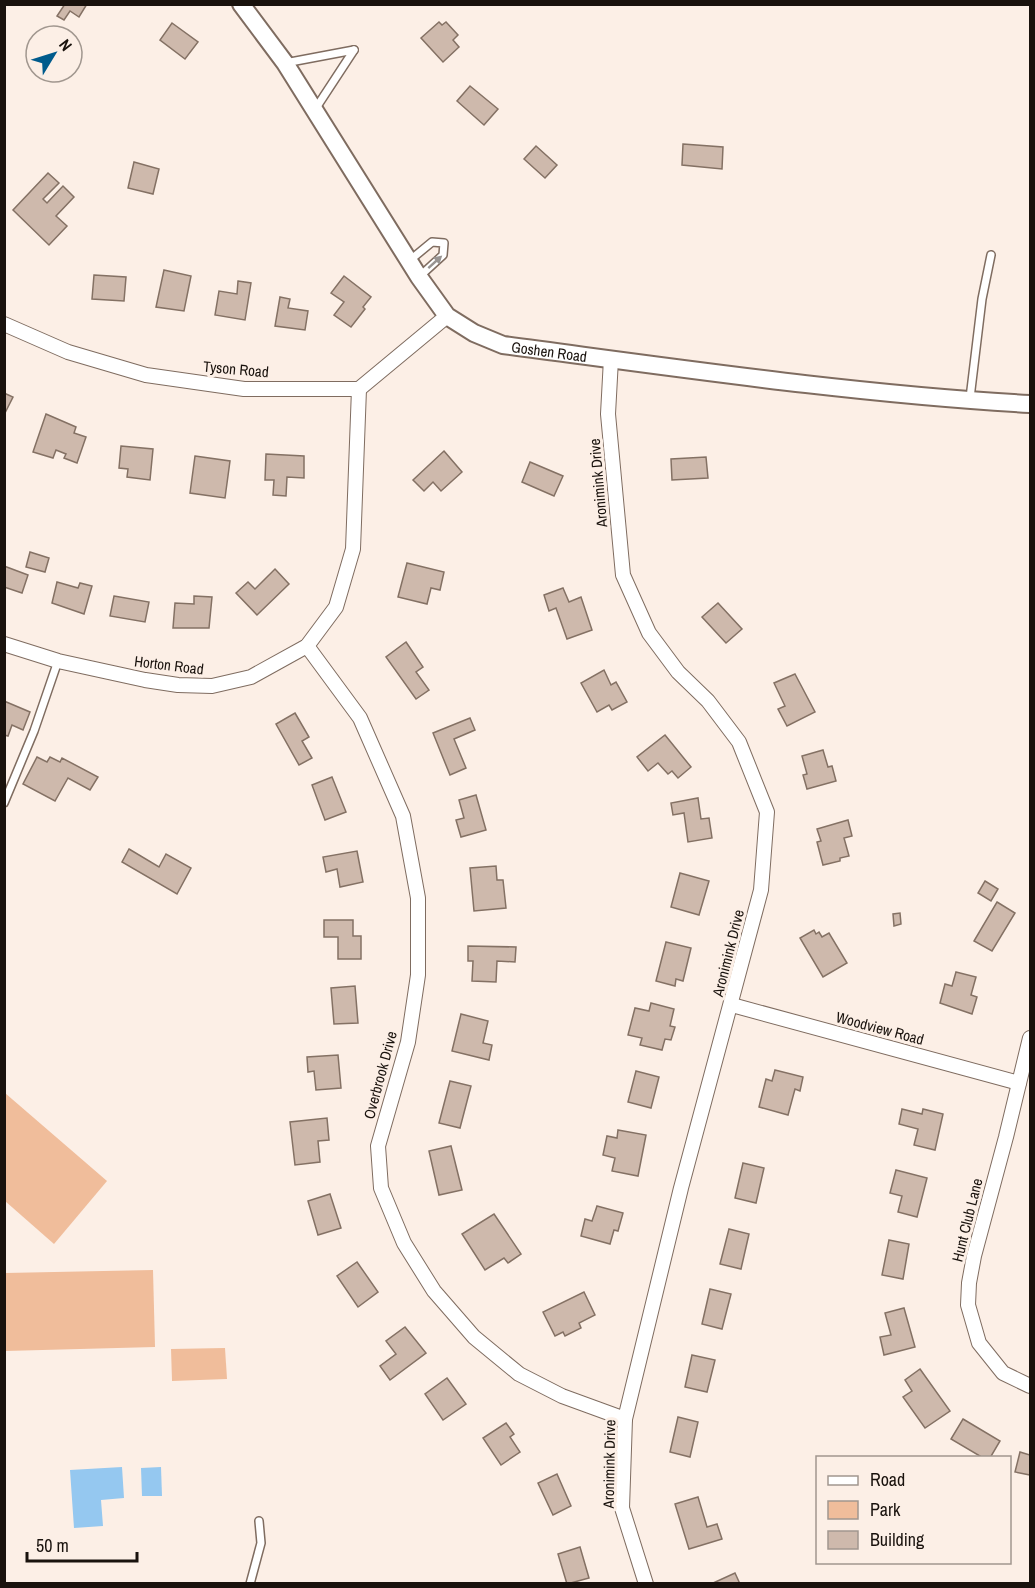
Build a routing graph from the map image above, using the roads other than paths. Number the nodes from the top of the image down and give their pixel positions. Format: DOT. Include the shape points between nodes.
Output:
graph roads {
  1 [pos="241,4"];
  2 [pos="285,63"];
  3 [pos="315,110"];
  4 [pos="991,255"];
  5 [pos="409,261"];
  6 [pos="419,278"];
  7 [pos="447,316"];
  8 [pos="4,324"];
  9 [pos="610,358"];
  10 [pos="359,389"];
  11 [pos="970,401"];
  12 [pos="1030,404"];
  13 [pos="4,644"];
  14 [pos="307,646"];
  15 [pos="58,661"];
  16 [pos="4,803"];
  17 [pos="732,1005"];
  18 [pos="1030,1038"];
  19 [pos="1019,1083"];
  20 [pos="1030,1386"];
  21 [pos="625,1419"];
  22 [pos="259,1521"];
  23 [pos="250,1584"];
  24 [pos="646,1584"];
  1 -- 2 [label="street, Goshen Road"];
  2 -- 3 [label="street, Goshen Road"];
  2 -- 3 [label="lane" via="354,50"];
  3 -- 5 [label="street, Goshen Road"];
  4 -- 11 [label="lane"];
  5 -- 6 [label="street, Goshen Road"];
  6 -- 5 [label="lane, one-way" via="443,255 444,243 432,242"];
  6 -- 7 [label="street, Goshen Road"];
  7 -- 9 [label="street, Goshen Road" via="503,345"];
  7 -- 10 [label="street"];
  8 -- 10 [label="street, Tyson Road" via="68,352 146,375 244,389"];
  9 -- 11 [label="street, Goshen Road" via="793,383"];
  9 -- 17 [label="street, Aronimink Drive" via="608,414 623,575 649,633 739,742 767,812 761,890"];
  10 -- 14 [label="street, Horton Road" via="353,549 336,607"];
  11 -- 12 [label="street, Goshen Road"];
  13 -- 15 [label="street, Horton Road"];
  14 -- 15 [label="street, Horton Road" via="251,677 212,686 145,680"];
  14 -- 21 [label="street, Overbrook Drive" via="360,718 403,816 418,898 418,975 408,1042 378,1146 381,1188 410,1253 434,1291 474,1337 519,1374 562,1396"];
  15 -- 16 [label="lane"];
  17 -- 19 [label="street, Woodview Road"];
  17 -- 21 [label="street, Aronimink Drive" via="681,1188"];
  18 -- 19 [label="street, Hunt Club Lane"];
  19 -- 20 [label="street, Hunt Club Lane" via="974,1256 968,1305 979,1343 1003,1373"];
  21 -- 24 [label="street, Aronimink Drive" via="622,1508"];
  22 -- 23 [label="lane" via="261,1543"];
}
